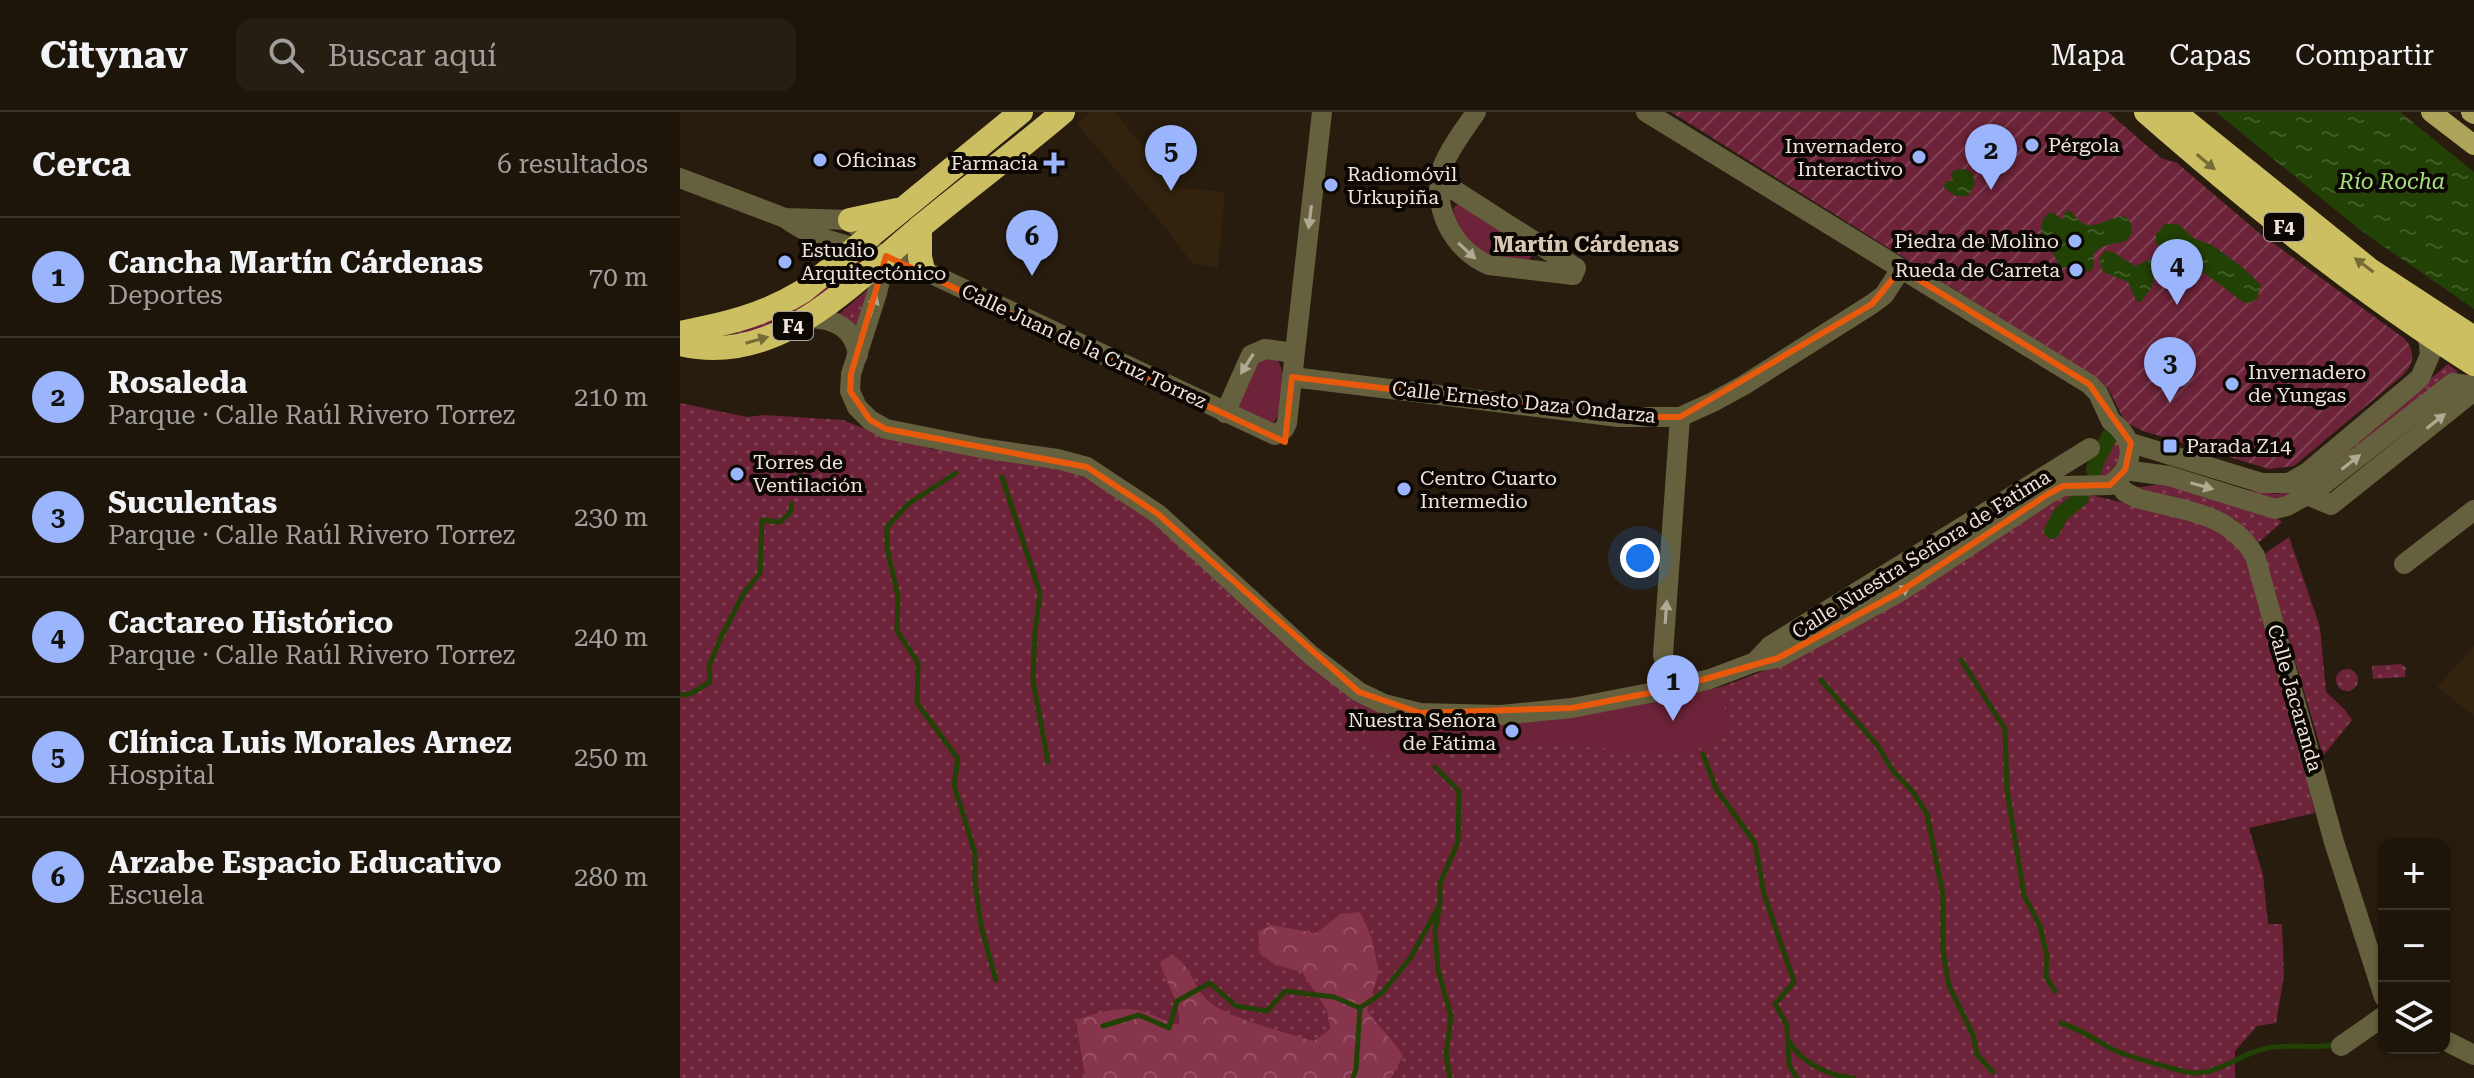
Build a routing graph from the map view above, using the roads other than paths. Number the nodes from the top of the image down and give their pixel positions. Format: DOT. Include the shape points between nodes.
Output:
graph roads {
  1 [pos="1322,112"];
  2 [pos="1476,112"];
  3 [pos="1646,112"];
  4 [pos="2146,112"];
  5 [pos="2174,112"];
  6 [pos="2431,112"];
  7 [pos="1047,117"];
  8 [pos="1012,120"];
  9 [pos="2474,145"];
  10 [pos="1021,147"];
  11 [pos="680,178"];
  12 [pos="1440,181"];
  13 [pos="914,217"];
  14 [pos="785,218"];
  15 [pos="850,220"];
  16 [pos="862,244"];
  17 [pos="886,256"];
  18 [pos="1901,269"];
  19 [pos="923,270"];
  20 [pos="810,318"];
  21 [pos="680,333"];
  22 [pos="2428,335"];
  23 [pos="2474,338"];
  24 [pos="680,344"];
  25 [pos="1294,353"];
  26 [pos="858,355"];
  27 [pos="2474,364"];
  28 [pos="1292,377"];
  29 [pos="2474,389"];
  30 [pos="1225,413"];
  31 [pos="1680,417"];
  32 [pos="2111,421"];
  33 [pos="2131,443"];
  34 [pos="2090,448"];
  35 [pos="2114,479"];
  36 [pos="2474,510"];
  37 [pos="2404,564"];
  38 [pos="1755,662"];
  39 [pos="1670,689"];
  40 [pos="2379,982"];
  41 [pos="2378,1020"];
  42 [pos="2450,1043"];
  43 [pos="2341,1046"];
  44 [pos="2474,1055"];
  1 -- 25 [label="street, one-way"];
  2 -- 12 [label="street" via="1446,160"];
  3 -- 18 [label="street"];
  4 -- 22 [label="highway, F4, one-way" via="2315,253"];
  23 -- 5 [label="highway, F4, one-way" via="2370,270"];
  6 -- 9 [label="main road"];
  7 -- 10 [label="highway, F4"];
  8 -- 10 [label="highway"];
  8 -- 13 [label="highway, F4"];
  10 -- 13 [label="highway, F4"];
  11 -- 14 [label="street, Calle Juan de la Cruz Torrez"];
  12 -- 12 [label="street, one-way" via="1447,224 1477,260 1502,268 1573,275 1576,268"];
  13 -- 15 [label="highway"];
  13 -- 16 [label="highway, F4"];
  13 -- 17 [label="highway, F4"];
  13 -- 19 [label="highway"];
  14 -- 15 [label="street, Calle Juan de la Cruz Torrez"];
  14 -- 16 [label="street, Calle Juan de la Cruz Torrez" via="802,230"];
  15 -- 16 [label="street"];
  16 -- 17 [label="street, Calle Juan de la Cruz Torrez"];
  16 -- 21 [label="highway, F4" via="818,281 775,306 728,324"];
  17 -- 19 [label="street, Calle Juan de la Cruz Torrez"];
  17 -- 20 [label="highway, F4"];
  26 -- 17 [label="street, Calle Nuestra Señora de Fatima, one-way"];
  18 -- 31 [label="street, Calle Ernesto Daza Ondarza" via="1872,304 1744,385"];
  18 -- 32 [label="street" via="2089,384"];
  19 -- 30 [label="street, Calle Juan de la Cruz Torrez"];
  24 -- 20 [label="highway, F4, one-way" via="713,348 747,343"];
  20 -- 26 [label="street" via="844,326"];
  22 -- 27 [label="highway, F4"];
  22 -- 33 [label="street" via="2430,355 2420,378 2297,480 2262,483"];
  25 -- 28 [label="street"];
  25 -- 30 [label="street, one-way" via="1265,349 1251,355"];
  26 -- 39 [label="street, Calle Nuestra Señora de Fatima" via="850,391 870,420 886,429 1087,467 1158,514 1312,656 1384,704 1420,713 1501,715"];
  28 -- 30 [label="street, Calle Juan de la Cruz Torrez" via="1287,423 1280,433 1270,435"];
  28 -- 31 [label="street, Calle Ernesto Daza Ondarza" via="1619,417"];
  35 -- 29 [label="street, Calle Nuestra Señora de Fatima, one-way" via="2169,476 2275,509 2307,495 2331,505"];
  39 -- 31 [label="street, one-way" via="1663,655"];
  32 -- 33 [label="street"];
  32 -- 34 [label="street"];
  33 -- 35 [label="street" via="2130,458"];
  34 -- 35 [label="street" via="2084,469 2088,477"];
  34 -- 38 [label="street, Calle Nuestra Señora de Fatima" via="1770,646"];
  38 -- 35 [label="street, Calle Nuestra Señora de Fatima, one-way" via="1778,658 1898,593 2063,486"];
  35 -- 40 [label="street, Calle Jacaranda" via="2137,498 2223,522 2255,556 2334,842"];
  36 -- 37 [label="street"];
  38 -- 39 [label="street, Calle Nuestra Señora de Fatima"];
  41 -- 43 [label="street"];
  42 -- 44 [label="street"];
}
